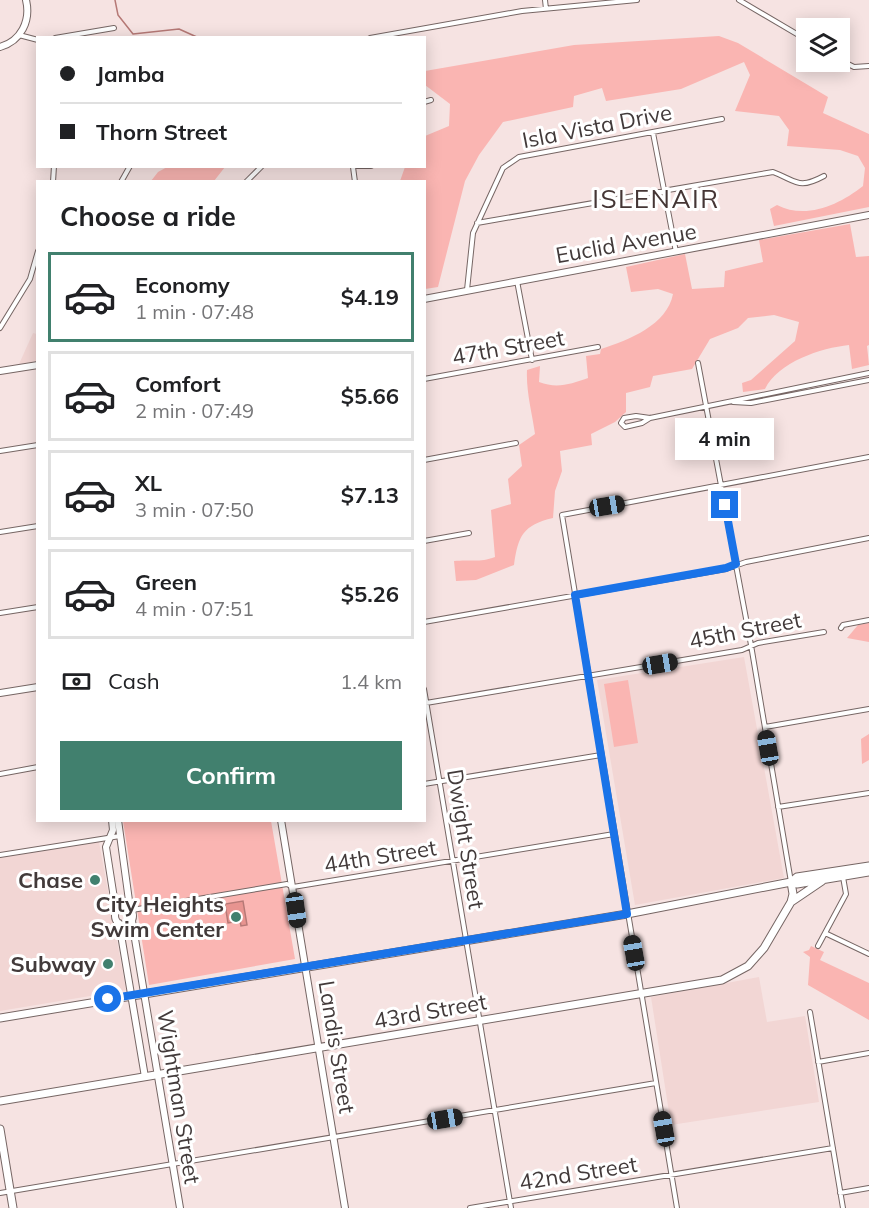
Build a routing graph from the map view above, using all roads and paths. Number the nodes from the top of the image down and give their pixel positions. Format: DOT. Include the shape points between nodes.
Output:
graph roads {
  1 [pos="26,0"];
  2 [pos="545,0"];
  3 [pos="637,0"];
  4 [pos="739,0"];
  5 [pos="546,9"];
  6 [pos="114,28"];
  7 [pos="796,34"];
  8 [pos="19,35"];
  9 [pos="67,36"];
  10 [pos="382,36"];
  11 [pos="36,39"];
  12 [pos="0,47"];
  13 [pos="850,65"];
  14 [pos="869,66"];
  15 [pos="431,100"];
  16 [pos="426,101"];
  17 [pos="722,119"];
  18 [pos="653,133"];
  19 [pos="260,168"];
  20 [pos="824,176"];
  21 [pos="248,180"];
  22 [pos="664,189"];
  23 [pos="869,215"];
  24 [pos="477,224"];
  25 [pos="676,252"];
  26 [pos="36,258"];
  27 [pos="517,281"];
  28 [pos="467,290"];
  29 [pos="426,298"];
  30 [pos="0,328"];
  31 [pos="598,347"];
  32 [pos="532,360"];
  33 [pos="698,363"];
  34 [pos="36,365"];
  35 [pos="0,371"];
  36 [pos="869,373"];
  37 [pos="426,379"];
  38 [pos="869,380"];
  39 [pos="733,402"];
  40 [pos="706,407"];
  41 [pos="650,418"];
  42 [pos="516,443"];
  43 [pos="36,445"];
  44 [pos="0,451"];
  45 [pos="869,457"];
  46 [pos="426,460"];
  47 [pos="721,485"];
  48 [pos="36,526"];
  49 [pos="0,532"];
  50 [pos="469,533"];
  51 [pos="869,538"];
  52 [pos="426,541"];
  53 [pos="736,564"];
  54 [pos="575,595"];
  55 [pos="36,606"];
  56 [pos="0,613"];
  57 [pos="869,620"];
  58 [pos="426,622"];
  59 [pos="841,628"];
  60 [pos="824,632"];
  61 [pos="751,645"];
  62 [pos="588,676"];
  63 [pos="36,687"];
  64 [pos="0,693"];
  65 [pos="426,703"];
  66 [pos="869,709"];
  67 [pos="765,727"];
  68 [pos="601,755"];
  69 [pos="36,767"];
  70 [pos="0,774"];
  71 [pos="440,782"];
  72 [pos="426,784"];
  73 [pos="869,792"];
  74 [pos="778,807"];
  75 [pos="112,822"];
  76 [pos="118,822"];
  77 [pos="281,822"];
  78 [pos="614,834"];
  79 [pos="120,836"];
  80 [pos="112,837"];
  81 [pos="0,855"];
  82 [pos="453,861"];
  83 [pos="869,866"];
  84 [pos="869,873"];
  85 [pos="843,877"];
  86 [pos="822,881"];
  87 [pos="790,882"];
  88 [pos="293,887"];
  89 [pos="791,902"];
  90 [pos="131,909"];
  91 [pos="116,911"];
  92 [pos="627,914"];
  93 [pos="132,921"];
  94 [pos="119,923"];
  95 [pos="825,933"];
  96 [pos="466,940"];
  97 [pos="818,946"];
  98 [pos="869,954"];
  99 [pos="306,965"];
  100 [pos="144,993"];
  101 [pos="641,994"];
  102 [pos="131,995"];
  103 [pos="810,1012"];
  104 [pos="0,1018"];
  105 [pos="480,1021"];
  106 [pos="318,1048"];
  107 [pos="869,1053"];
  108 [pos="818,1062"];
  109 [pos="157,1075"];
  110 [pos="145,1077"];
  111 [pos="656,1083"];
  112 [pos="0,1101"];
  113 [pos="495,1111"];
  114 [pos="0,1130"];
  115 [pos="333,1138"];
  116 [pos="833,1148"];
  117 [pos="172,1164"];
  118 [pos="671,1174"];
  119 [pos="869,1188"];
  120 [pos="10,1191"];
  121 [pos="840,1192"];
  122 [pos="0,1193"];
  123 [pos="510,1201"];
  124 [pos="13,1208"];
  125 [pos="180,1208"];
  126 [pos="345,1208"];
  127 [pos="470,1208"];
  128 [pos="511,1208"];
  129 [pos="677,1208"];
  130 [pos="843,1208"];
  1 -- 8 [label="main road" via="27,19"];
  2 -- 5 [label="street"];
  3 -- 5 [label="street"];
  4 -- 7 [label="street"];
  5 -- 10 [label="street"];
  6 -- 9 [label="street"];
  8 -- 11 [label="street"];
  8 -- 12 [label="main road"];
  13 -- 14 [label="street"];
  15 -- 16 [label="street"];
  17 -- 18 [label="street, Isla Vista Drive"];
  18 -- 22 [label="street"];
  18 -- 24 [label="street, Isla Vista Drive" via="519,157 503,168"];
  19 -- 21 [label="street"];
  20 -- 22 [label="street" via="808,184 797,184 773,172"];
  22 -- 24 [label="street"];
  22 -- 25 [label="street"];
  23 -- 25 [label="main road, Euclid Avenue"];
  24 -- 28 [label="street, Isla Vista Drive" via="470,245"];
  25 -- 27 [label="main road, Euclid Avenue"];
  26 -- 30 [label="street" via="30,279"];
  27 -- 28 [label="main road, Euclid Avenue"];
  27 -- 32 [label="street"];
  28 -- 29 [label="main road, Euclid Avenue"];
  31 -- 32 [label="street, 47th Street"];
  32 -- 37 [label="street, 47th Street"];
  33 -- 40 [label="street"];
  34 -- 35 [label="main road"];
  36 -- 39 [label="street"];
  38 -- 39 [label="street" via="751,403"];
  39 -- 40 [label="street"];
  40 -- 41 [label="street"];
  40 -- 47 [label="street"];
  41 -- 41 [label="street" via="624,418 621,423 625,427"];
  42 -- 46 [label="street"];
  43 -- 44 [label="street"];
  45 -- 47 [label="street"];
  47 -- 53 [label="street"];
  47 -- 54 [label="street" via="562,515"];
  48 -- 49 [label="street"];
  50 -- 52 [label="street"];
  51 -- 53 [label="street"];
  53 -- 54 [label="street"];
  53 -- 61 [label="street"];
  54 -- 58 [label="street"];
  54 -- 62 [label="street"];
  55 -- 56 [label="street"];
  57 -- 59 [label="street"];
  60 -- 61 [label="street, 45th Street"];
  61 -- 62 [label="street, 45th Street" via="742,650"];
  61 -- 67 [label="street"];
  62 -- 65 [label="street, 45th Street"];
  62 -- 68 [label="street"];
  63 -- 64 [label="main road"];
  65 -- 71 [label="street, Dwight Street"];
  66 -- 67 [label="street"];
  67 -- 74 [label="street"];
  68 -- 71 [label="street"];
  68 -- 78 [label="street"];
  69 -- 70 [label="street"];
  71 -- 72 [label="street"];
  71 -- 82 [label="street, Dwight Street"];
  73 -- 74 [label="street"];
  74 -- 87 [label="street"];
  75 -- 80 [label="main road, Wightman Street"];
  76 -- 79 [label="main road, Wightman Street"];
  77 -- 88 [label="main road, Landis Street"];
  78 -- 82 [label="street, 44th Street"];
  78 -- 92 [label="street"];
  79 -- 80 [label="street"];
  79 -- 90 [label="main road, Wightman Street"];
  80 -- 81 [label="street"];
  80 -- 91 [label="main road, Wightman Street" via="106,847"];
  82 -- 88 [label="street, 44th Street"];
  82 -- 96 [label="street, Dwight Street"];
  83 -- 87 [label="main road" via="797,877"];
  84 -- 85 [label="main road"];
  85 -- 86 [label="main road"];
  85 -- 95 [label="street" via="846,894"];
  86 -- 87 [label="main road"];
  86 -- 89 [label="main road, 43rd Street"];
  87 -- 89 [label="main road"];
  87 -- 92 [label="main road"];
  88 -- 90 [label="street, 44th Street" via="287,884"];
  88 -- 99 [label="main road, Landis Street"];
  89 -- 101 [label="main road, 43rd Street" via="760,953 743,971 722,980"];
  90 -- 91 [label="main road" via="124,906"];
  90 -- 93 [label="main road, Wightman Street"];
  91 -- 94 [label="main road, Wightman Street"];
  92 -- 96 [label="main road"];
  92 -- 101 [label="street"];
  93 -- 94 [label="main road" via="128,925"];
  93 -- 100 [label="main road, Wightman Street"];
  94 -- 102 [label="main road, Wightman Street"];
  95 -- 97 [label="street"];
  95 -- 98 [label="street"];
  96 -- 99 [label="main road"];
  96 -- 105 [label="street, Dwight Street"];
  99 -- 100 [label="main road"];
  99 -- 106 [label="main road, Landis Street"];
  100 -- 102 [label="main road"];
  100 -- 109 [label="main road, Wightman Street"];
  101 -- 105 [label="main road, 43rd Street"];
  101 -- 111 [label="street"];
  102 -- 104 [label="main road"];
  102 -- 110 [label="main road, Wightman Street"];
  103 -- 108 [label="street"];
  105 -- 106 [label="main road, 43rd Street"];
  105 -- 113 [label="street, Dwight Street"];
  106 -- 109 [label="main road, 43rd Street"];
  106 -- 115 [label="main road, Landis Street"];
  107 -- 108 [label="street"];
  108 -- 116 [label="street"];
  109 -- 110 [label="main road, 43rd Street"];
  109 -- 117 [label="main road, Wightman Street"];
  110 -- 112 [label="main road, 43rd Street"];
  111 -- 113 [label="street"];
  111 -- 118 [label="street"];
  113 -- 115 [label="street"];
  113 -- 123 [label="street, Dwight Street"];
  114 -- 120 [label="main road"];
  115 -- 117 [label="street"];
  115 -- 126 [label="main road, Landis Street"];
  116 -- 118 [label="street, 42nd Street"];
  116 -- 121 [label="street"];
  117 -- 120 [label="street"];
  117 -- 125 [label="main road, Wightman Street"];
  118 -- 123 [label="street, 42nd Street"];
  118 -- 129 [label="street"];
  119 -- 121 [label="street"];
  120 -- 122 [label="street"];
  120 -- 124 [label="main road"];
  121 -- 130 [label="street"];
  123 -- 127 [label="street, 42nd Street"];
  123 -- 128 [label="street, Dwight Street"];
}
